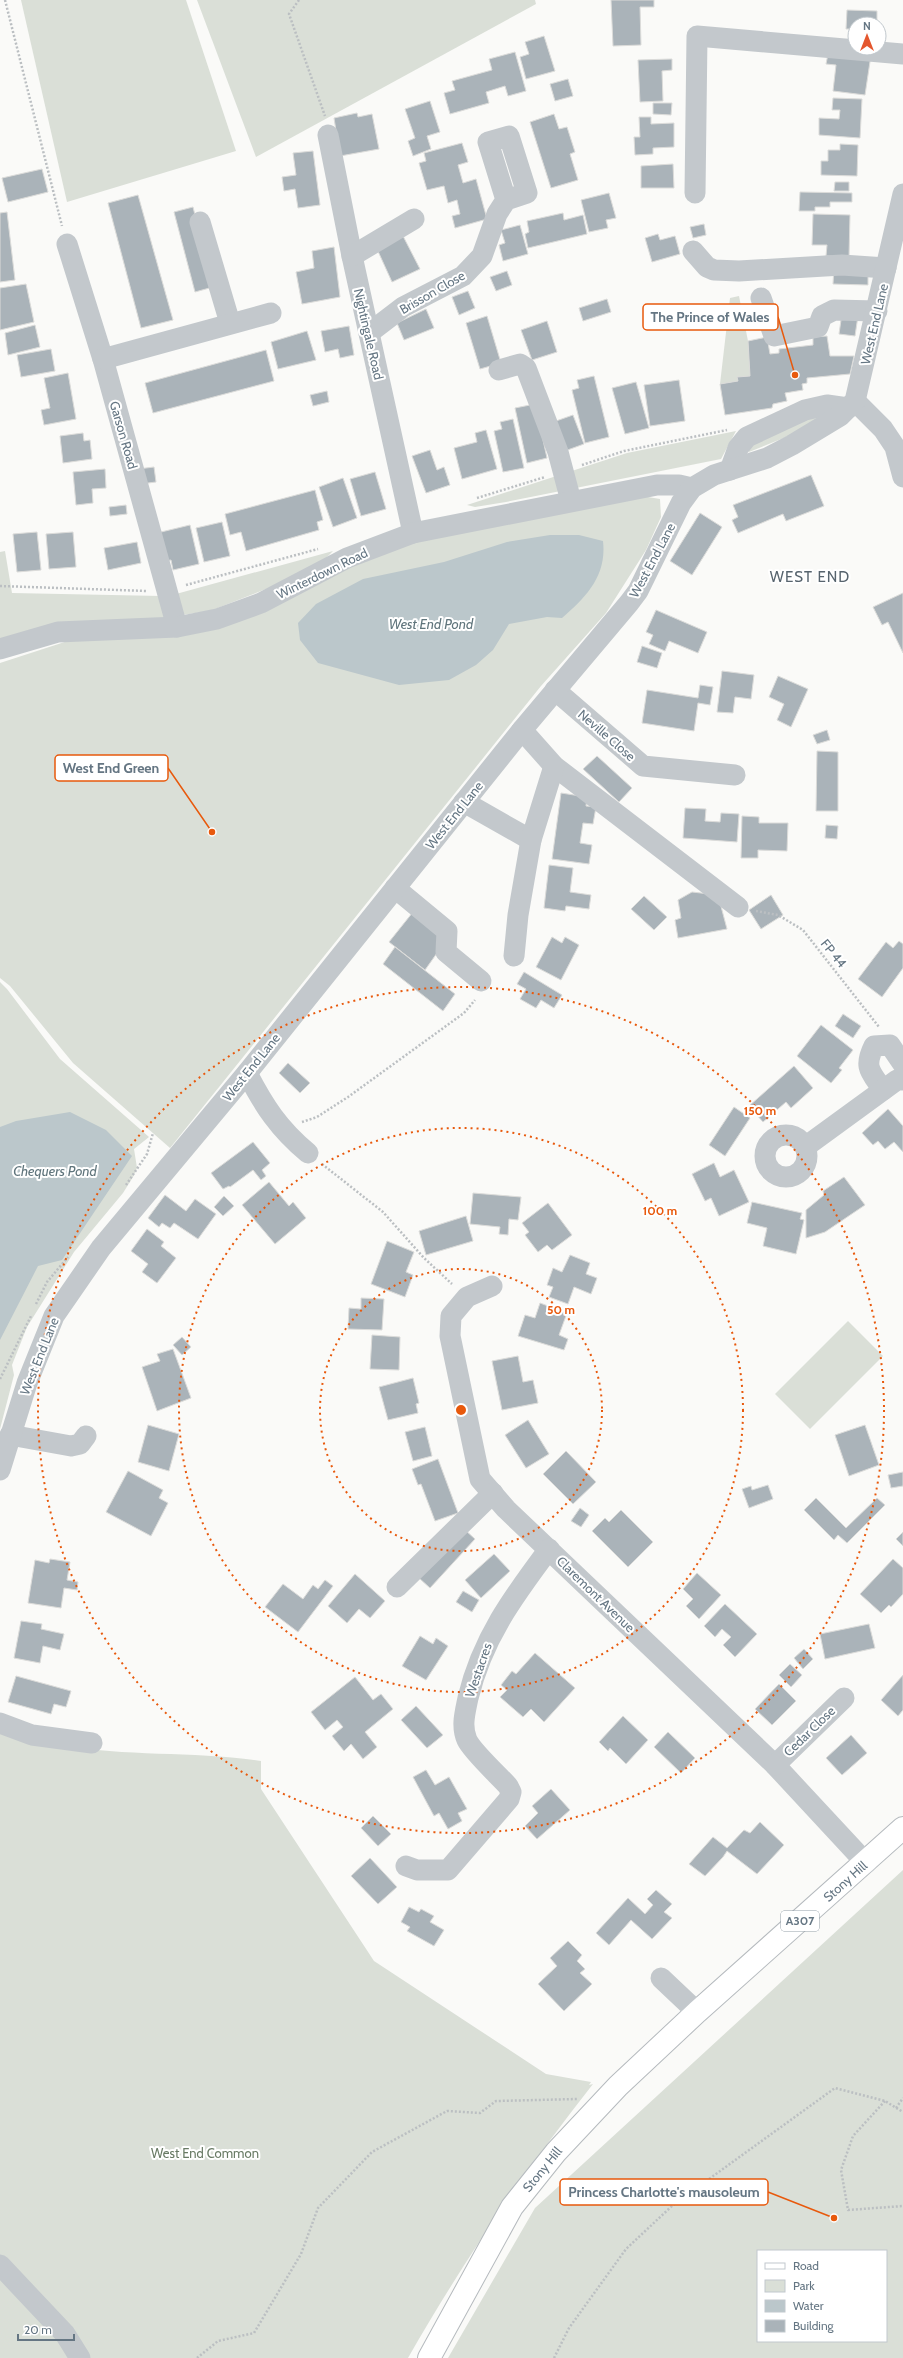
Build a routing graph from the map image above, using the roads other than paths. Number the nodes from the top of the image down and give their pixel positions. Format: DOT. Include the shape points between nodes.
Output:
graph roads {
  1 [pos="903,54"];
  2 [pos="328,134"];
  3 [pos="694,193"];
  4 [pos="903,194"];
  5 [pos="506,200"];
  6 [pos="414,219"];
  7 [pos="200,222"];
  8 [pos="67,244"];
  9 [pos="693,251"];
  10 [pos="352,256"];
  11 [pos="886,268"];
  12 [pos="761,298"];
  13 [pos="876,311"];
  14 [pos="271,313"];
  15 [pos="230,323"];
  16 [pos="369,333"];
  17 [pos="102,359"];
  18 [pos="499,370"];
  19 [pos="851,405"];
  20 [pos="730,470"];
  21 [pos="903,475"];
  22 [pos="692,488"];
  23 [pos="571,502"];
  24 [pos="413,532"];
  25 [pos="177,627"];
  26 [pos="0,648"];
  27 [pos="555,690"];
  28 [pos="522,730"];
  29 [pos="554,766"];
  30 [pos="735,775"];
  31 [pos="464,802"];
  32 [pos="531,840"];
  33 [pos="396,888"];
  34 [pos="738,907"];
  35 [pos="514,956"];
  36 [pos="480,988"];
  37 [pos="903,1064"];
  38 [pos="247,1073"];
  39 [pos="903,1080"];
  40 [pos="883,1090"];
  41 [pos="805,1147"];
  42 [pos="308,1153"];
  43 [pos="492,1286"];
  44 [pos="10,1435"];
  45 [pos="86,1436"];
  46 [pos="0,1470"];
  47 [pos="493,1493"];
  48 [pos="549,1549"];
  49 [pos="397,1587"];
  50 [pos="844,1698"];
  51 [pos="0,1723"];
  52 [pos="92,1744"];
  53 [pos="775,1765"];
  54 [pos="903,1828"];
  55 [pos="866,1863"];
  56 [pos="406,1866"];
  57 [pos="660,1978"];
  58 [pos="697,2012"];
  59 [pos="0,2265"];
  60 [pos="80,2358"];
  61 [pos="429,2358"];
  1 -- 3 [label="street" via="697,36"];
  2 -- 10 [label="street, Nightingale Road"];
  4 -- 11 [label="street, West End Lane"];
  5 -- 16 [label="street, Brisson Close" via="497,214 482,256 463,276 403,307"];
  6 -- 10 [label="street"];
  7 -- 15 [label="street"];
  8 -- 17 [label="street, Garson Road"];
  9 -- 11 [label="street" via="708,267 719,270 842,265"];
  10 -- 16 [label="street, Nightingale Road"];
  11 -- 13 [label="street, West End Lane"];
  12 -- 13 [label="street" via="774,336 818,327 822,316 834,310"];
  13 -- 19 [label="street, West End Lane"];
  14 -- 15 [label="street"];
  15 -- 17 [label="street"];
  16 -- 24 [label="street, Nightingale Road"];
  17 -- 25 [label="street, Garson Road"];
  18 -- 23 [label="street" via="520,364 526,368 558,452"];
  19 -- 20 [label="street, West End Lane" via="840,416 792,445 767,458"];
  19 -- 20 [label="street" via="827,405 805,410 747,436 738,448"];
  19 -- 21 [label="street" via="883,429 895,447"];
  20 -- 22 [label="street, West End Lane" via="714,475"];
  22 -- 23 [label="street, Winterdown Road" via="679,484 657,485"];
  22 -- 27 [label="street, West End Lane" via="681,503 638,590 607,631"];
  23 -- 24 [label="street, Winterdown Road"];
  24 -- 25 [label="street, Winterdown Road" via="347,558 261,603 217,619"];
  25 -- 26 [label="street, Winterdown Road" via="58,632"];
  27 -- 28 [label="street, West End Lane"];
  27 -- 30 [label="street, Neville Close" via="643,766"];
  28 -- 29 [label="street"];
  28 -- 31 [label="street, West End Lane"];
  29 -- 32 [label="street"];
  29 -- 34 [label="street"];
  31 -- 32 [label="street"];
  31 -- 33 [label="street, West End Lane"];
  32 -- 35 [label="street" via="518,914"];
  33 -- 36 [label="street" via="447,930 446,952"];
  33 -- 38 [label="street, West End Lane"];
  37 -- 40 [label="street" via="890,1045 874,1046 868,1058 869,1067"];
  38 -- 42 [label="street" via="270,1115"];
  38 -- 44 [label="street, West End Lane" via="101,1248 54,1316 27,1383"];
  39 -- 40 [label="street" via="897,1080"];
  40 -- 41 [label="street"];
  43 -- 47 [label="street, Claremont Avenue" via="466,1297 451,1316 450,1336 480,1479"];
  44 -- 45 [label="street" via="70,1446 80,1444"];
  44 -- 46 [label="street, West End Lane"];
  47 -- 48 [label="street, Claremont Avenue" via="506,1509"];
  47 -- 49 [label="street"];
  48 -- 53 [label="street, Claremont Avenue"];
  48 -- 56 [label="street, Westacres" via="509,1602 488,1639 473,1678 463,1722 467,1741 508,1786 511,1792 509,1799 448,1870 417,1870"];
  50 -- 53 [label="street, Cedar Close"];
  51 -- 52 [label="street" via="32,1735"];
  53 -- 55 [label="street, Claremont Avenue"];
  54 -- 55 [label="main road, Stony Hill / A307"];
  55 -- 58 [label="main road, Stony Hill / A307"];
  57 -- 58 [label="street"];
  58 -- 61 [label="main road, Stony Hill / A307" via="593,2112 556,2152 512,2207"];
  59 -- 60 [label="street" via="65,2334"];
}
